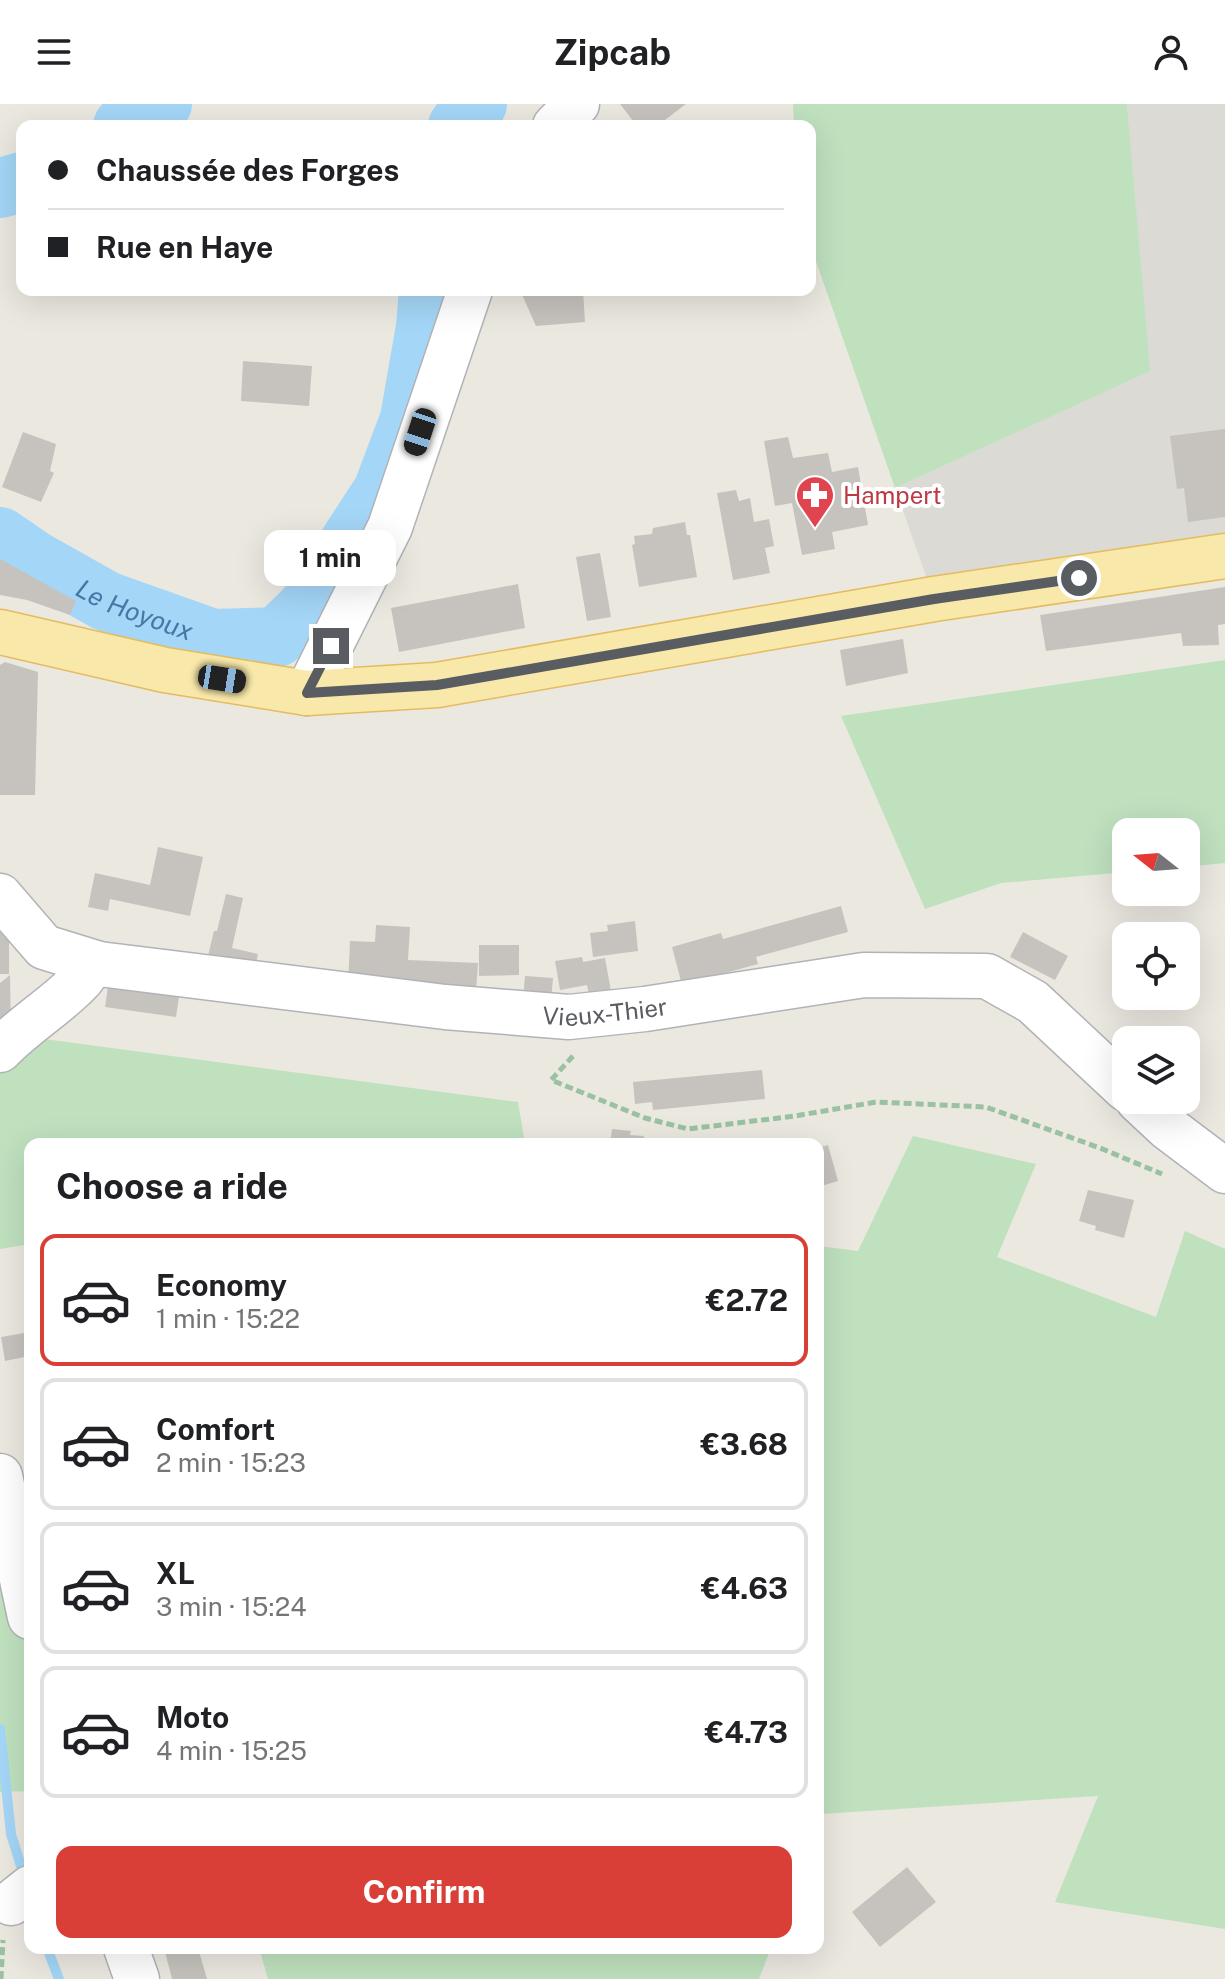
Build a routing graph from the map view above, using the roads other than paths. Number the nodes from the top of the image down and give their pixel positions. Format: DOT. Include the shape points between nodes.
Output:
graph roads {
  1 [pos="577,104"];
  2 [pos="561,120"];
  3 [pos="468,296"];
  4 [pos="1225,556"];
  5 [pos="0,632"];
  6 [pos="307,693"];
  7 [pos="0,896"];
  8 [pos="99,964"];
  9 [pos="0,1050"];
  10 [pos="1112,1076"];
  11 [pos="1153,1114"];
  12 [pos="1225,1171"];
  13 [pos="0,1476"];
  14 [pos="24,1589"];
  15 [pos="128,1954"];
  16 [pos="137,1979"];
  1 -- 2 [label="street"];
  3 -- 6 [label="street" via="390,527"];
  4 -- 6 [label="main road" via="934,599 437,685"];
  5 -- 6 [label="main road" via="165,670"];
  7 -- 8 [label="street, Vieux-Thier" via="44,947"];
  8 -- 9 [label="street" via="87,969 80,982"];
  8 -- 10 [label="street, Vieux-Thier" via="569,1017 864,975 987,976 1033,1002"];
  11 -- 12 [label="street"];
  13 -- 14 [label="street"];
  15 -- 16 [label="street"];
}
